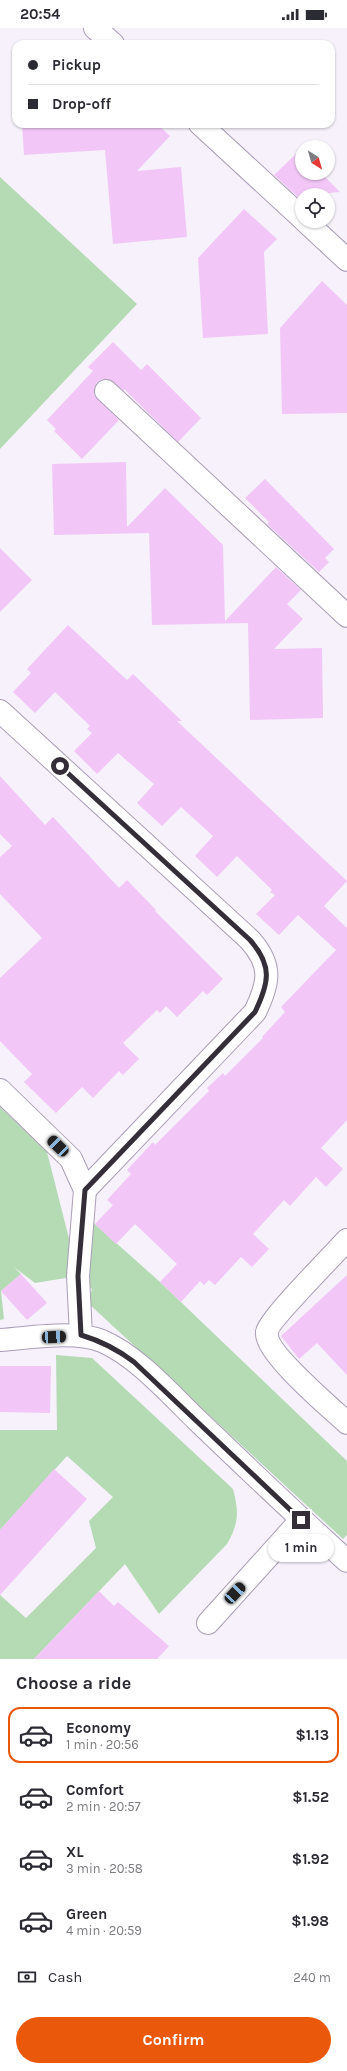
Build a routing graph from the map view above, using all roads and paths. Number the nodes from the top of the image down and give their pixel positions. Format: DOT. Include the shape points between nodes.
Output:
graph roads {
  1 [pos="95,28"];
  2 [pos="108,40"];
  3 [pos="204,128"];
  4 [pos="295,212"];
  5 [pos="313,228"];
  6 [pos="347,260"];
  7 [pos="106,391"];
  8 [pos="347,616"];
  9 [pos="0,711"];
  10 [pos="0,1090"];
  11 [pos="85,1190"];
  12 [pos="347,1240"];
  13 [pos="81,1335"];
  14 [pos="0,1340"];
  15 [pos="347,1423"];
  16 [pos="301,1520"];
  17 [pos="347,1561"];
  18 [pos="208,1623"];
  1 -- 2 [label="street"];
  3 -- 4 [label="street"];
  5 -- 6 [label="street"];
  7 -- 8 [label="street"];
  9 -- 11 [label="street" via="250,940 265,962 266,986 255,1012"];
  10 -- 11 [label="street" via="71,1159"];
  11 -- 13 [label="street" via="78,1276"];
  12 -- 15 [label="street" via="285,1307 266,1333 270,1345 289,1369"];
  13 -- 14 [label="street"];
  13 -- 16 [label="street" via="102,1341 134,1362"];
  16 -- 17 [label="street"];
  16 -- 18 [label="street"];
}
